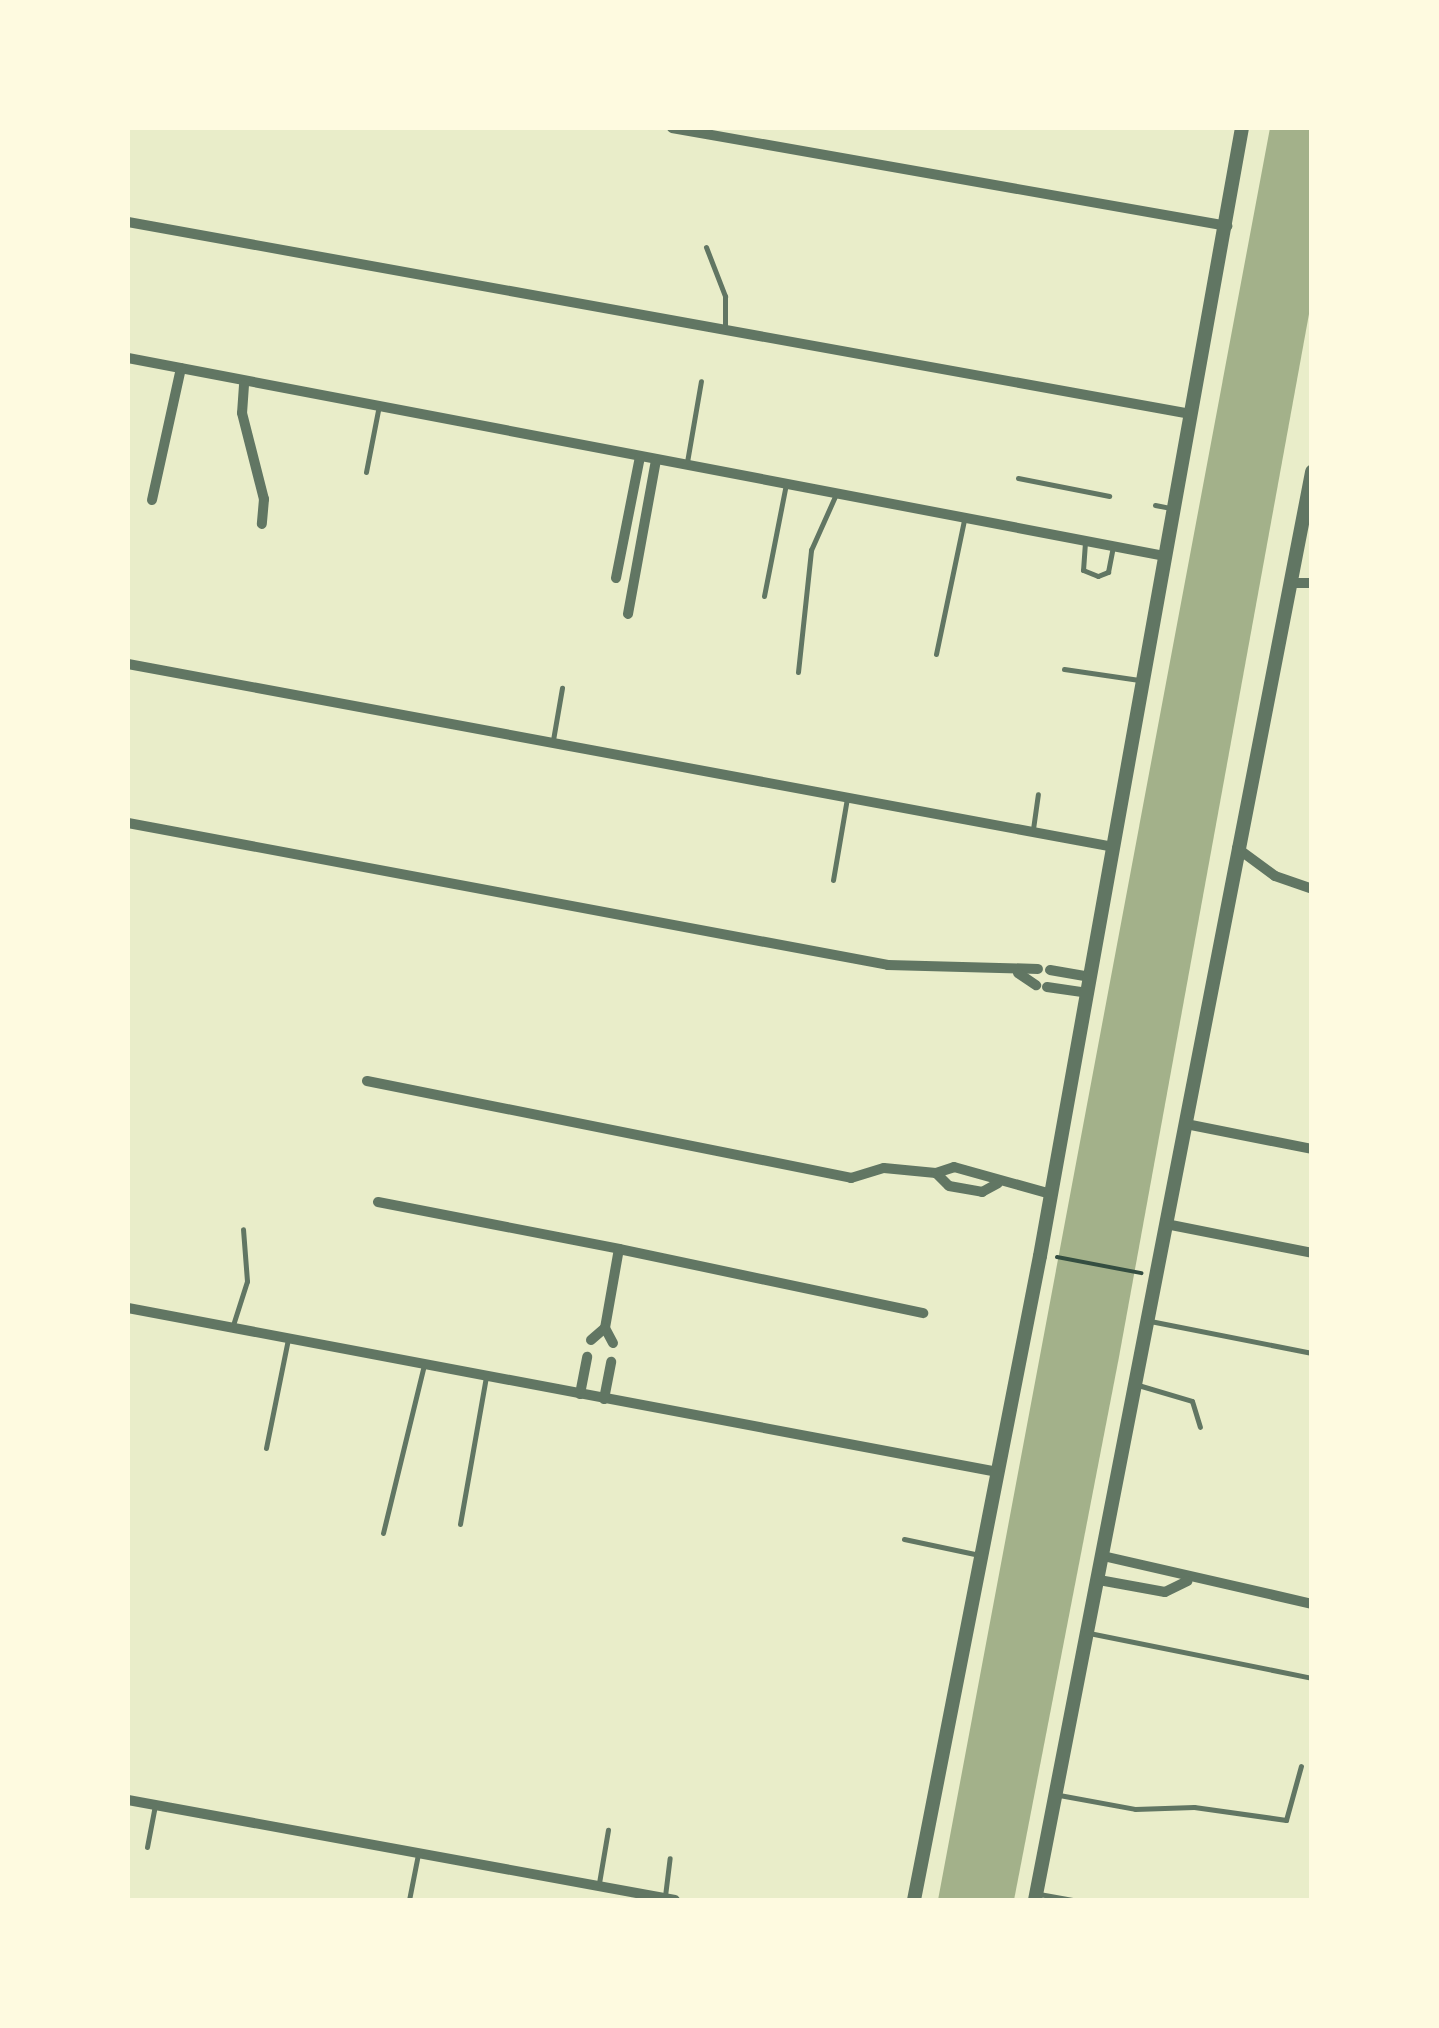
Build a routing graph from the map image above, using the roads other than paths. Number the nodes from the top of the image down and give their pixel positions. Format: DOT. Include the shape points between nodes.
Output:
graph roads {
  1 [pos="672,128"];
  2 [pos="1242,128"];
  3 [pos="128,222"];
  4 [pos="1226,226"];
  5 [pos="706,247"];
  6 [pos="725,330"];
  7 [pos="128,358"];
  8 [pos="181,368"];
  9 [pos="701,381"];
  10 [pos="244,385"];
  11 [pos="378,410"];
  12 [pos="1191,414"];
  13 [pos="640,457"];
  14 [pos="656,460"];
  15 [pos="687,465"];
  16 [pos="366,472"];
  17 [pos="1312,472"];
  18 [pos="1018,478"];
  19 [pos="786,484"];
  20 [pos="836,494"];
  21 [pos="1109,496"];
  22 [pos="152,500"];
  23 [pos="1155,505"];
  24 [pos="1173,509"];
  25 [pos="965,518"];
  26 [pos="262,524"];
  27 [pos="1085,541"];
  28 [pos="1113,546"];
  29 [pos="1165,556"];
  30 [pos="616,578"];
  31 [pos="1293,583"];
  32 [pos="1312,583"];
  33 [pos="764,596"];
  34 [pos="628,614"];
  35 [pos="936,654"];
  36 [pos="128,664"];
  37 [pos="1064,669"];
  38 [pos="798,672"];
  39 [pos="1142,681"];
  40 [pos="562,688"];
  41 [pos="552,743"];
  42 [pos="1038,794"];
  43 [pos="847,798"];
  44 [pos="128,823"];
  45 [pos="1032,832"];
  46 [pos="1113,847"];
  47 [pos="1236,848"];
  48 [pos="833,880"];
  49 [pos="1312,889"];
  50 [pos="1017,972"];
  51 [pos="1090,977"];
  52 [pos="1088,994"];
  53 [pos="366,1081"];
  54 [pos="1186,1124"];
  55 [pos="1312,1149"];
  56 [pos="936,1173"];
  57 [pos="998,1183"];
  58 [pos="1051,1194"];
  59 [pos="378,1202"];
  60 [pos="1166,1224"];
  61 [pos="243,1229"];
  62 [pos="618,1249"];
  63 [pos="1312,1253"];
  64 [pos="128,1308"];
  65 [pos="924,1313"];
  66 [pos="1148,1320"];
  67 [pos="232,1328"];
  68 [pos="606,1328"];
  69 [pos="288,1339"];
  70 [pos="591,1340"];
  71 [pos="613,1343"];
  72 [pos="1312,1353"];
  73 [pos="588,1357"];
  74 [pos="610,1362"];
  75 [pos="424,1365"];
  76 [pos="486,1376"];
  77 [pos="1136,1384"];
  78 [pos="580,1394"];
  79 [pos="604,1399"];
  80 [pos="1200,1426"];
  81 [pos="266,1448"];
  82 [pos="998,1472"];
  83 [pos="460,1524"];
  84 [pos="383,1533"];
  85 [pos="904,1540"];
  86 [pos="982,1555"];
  87 [pos="1103,1556"];
  88 [pos="1099,1580"];
  89 [pos="1188,1581"];
  90 [pos="1312,1604"];
  91 [pos="1089,1633"];
  92 [pos="1312,1678"];
  93 [pos="1301,1766"];
  94 [pos="1056,1794"];
  95 [pos="128,1800"];
  96 [pos="155,1806"];
  97 [pos="608,1830"];
  98 [pos="147,1847"];
  99 [pos="418,1854"];
  100 [pos="670,1858"];
  101 [pos="598,1886"];
  102 [pos="1035,1897"];
  103 [pos="409,1900"];
  104 [pos="670,1900"];
  105 [pos="914,1900"];
  106 [pos="1072,1900"];
  1 -- 4 [label="street"];
  2 -- 4 [label="street"];
  3 -- 6 [label="street"];
  4 -- 12 [label="street"];
  5 -- 6 [label="lane" via="725,296"];
  6 -- 12 [label="street"];
  7 -- 8 [label="street"];
  8 -- 10 [label="street"];
  8 -- 22 [label="street"];
  9 -- 15 [label="lane"];
  10 -- 11 [label="street"];
  10 -- 26 [label="street" via="242,414 264,499"];
  11 -- 13 [label="street"];
  11 -- 16 [label="lane"];
  12 -- 24 [label="street"];
  13 -- 14 [label="street"];
  13 -- 30 [label="street"];
  14 -- 15 [label="street"];
  14 -- 34 [label="street"];
  15 -- 19 [label="street"];
  17 -- 31 [label="street"];
  18 -- 21 [label="lane"];
  19 -- 20 [label="street"];
  19 -- 33 [label="lane"];
  20 -- 25 [label="street"];
  20 -- 38 [label="lane" via="812,550"];
  23 -- 24 [label="lane"];
  24 -- 29 [label="street"];
  25 -- 27 [label="street"];
  25 -- 35 [label="lane"];
  27 -- 28 [label="street"];
  27 -- 28 [label="lane" via="1083,570 1098,576 1108,572"];
  28 -- 29 [label="street"];
  29 -- 39 [label="street"];
  31 -- 32 [label="street"];
  31 -- 47 [label="street"];
  36 -- 41 [label="street"];
  37 -- 39 [label="lane"];
  39 -- 46 [label="street"];
  40 -- 41 [label="lane"];
  41 -- 43 [label="street"];
  42 -- 45 [label="lane"];
  43 -- 45 [label="street"];
  43 -- 48 [label="lane"];
  44 -- 50 [label="street" via="888,965"];
  45 -- 46 [label="street"];
  46 -- 51 [label="street"];
  47 -- 49 [label="street" via="1274,876"];
  47 -- 54 [label="street"];
  50 -- 51 [label="street"];
  50 -- 52 [label="street" via="1042,986"];
  51 -- 52 [label="street"];
  52 -- 58 [label="street"];
  53 -- 56 [label="street" via="851,1178 884,1168"];
  54 -- 55 [label="street"];
  54 -- 60 [label="street"];
  56 -- 57 [label="street" via="970,1169"];
  56 -- 57 [label="street" via="949,1186 982,1192"];
  57 -- 58 [label="street"];
  58 -- 82 [label="street"];
  59 -- 62 [label="street"];
  60 -- 63 [label="street"];
  60 -- 66 [label="street"];
  61 -- 67 [label="lane" via="247,1281"];
  62 -- 65 [label="street"];
  62 -- 68 [label="street"];
  64 -- 67 [label="street"];
  66 -- 72 [label="lane"];
  66 -- 77 [label="street"];
  67 -- 69 [label="street"];
  68 -- 70 [label="street"];
  68 -- 71 [label="street"];
  69 -- 75 [label="street"];
  69 -- 81 [label="lane"];
  73 -- 78 [label="street"];
  74 -- 79 [label="street"];
  75 -- 76 [label="street"];
  75 -- 84 [label="lane"];
  76 -- 78 [label="street"];
  76 -- 83 [label="lane"];
  77 -- 80 [label="lane" via="1192,1401"];
  77 -- 87 [label="street"];
  78 -- 79 [label="street"];
  79 -- 82 [label="street"];
  82 -- 86 [label="street"];
  85 -- 86 [label="lane"];
  86 -- 105 [label="street"];
  87 -- 88 [label="street"];
  87 -- 89 [label="street" via="1166,1567"];
  88 -- 89 [label="street" via="1165,1592"];
  88 -- 91 [label="street"];
  89 -- 90 [label="street"];
  91 -- 92 [label="lane"];
  91 -- 94 [label="street"];
  93 -- 94 [label="lane" via="1286,1820 1194,1808 1135,1810"];
  94 -- 102 [label="street"];
  95 -- 96 [label="street"];
  96 -- 98 [label="lane"];
  96 -- 99 [label="street"];
  97 -- 101 [label="lane"];
  99 -- 101 [label="street"];
  99 -- 103 [label="lane"];
  100 -- 104 [label="lane"];
  101 -- 104 [label="street"];
  102 -- 106 [label="lane"];
}
